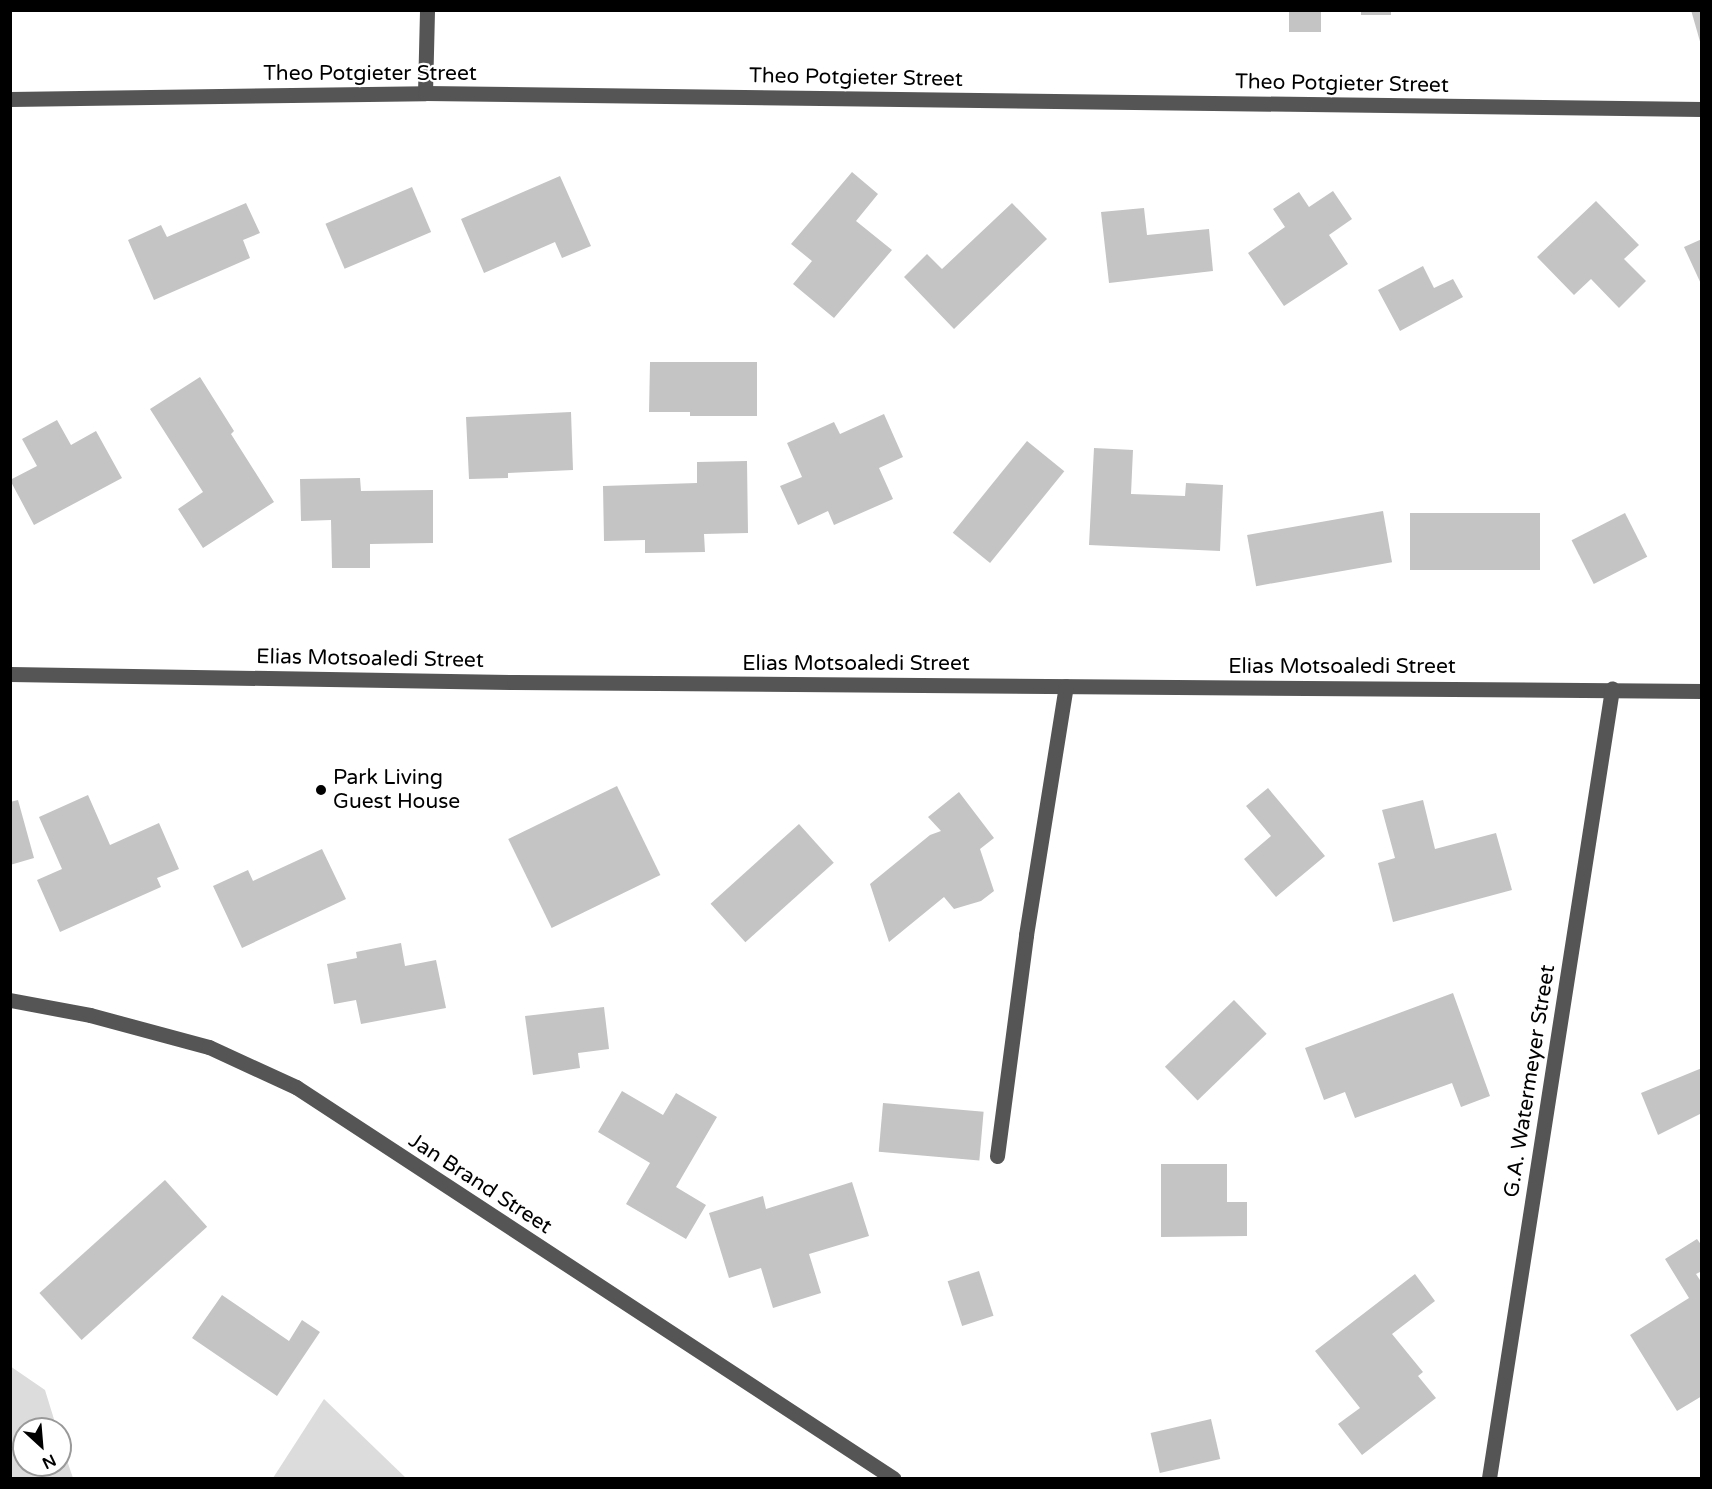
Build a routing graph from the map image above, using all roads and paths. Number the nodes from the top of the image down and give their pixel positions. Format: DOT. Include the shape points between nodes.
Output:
graph roads {
  1 [pos="427,10"];
  2 [pos="425,93"];
  3 [pos="10,99"];
  4 [pos="1701,109"];
  5 [pos="10,674"];
  6 [pos="1066,686"];
  7 [pos="1612,689"];
  8 [pos="1701,691"];
  9 [pos="10,1000"];
  10 [pos="997,1156"];
  11 [pos="893,1479"];
  12 [pos="1489,1479"];
  1 -- 2 [label="street"];
  2 -- 3 [label="street, Theo Potgieter Street"];
  2 -- 4 [label="street, Theo Potgieter Street"];
  5 -- 6 [label="street, Elias Motsoaledi Street"];
  6 -- 7 [label="street, Elias Motsoaledi Street"];
  6 -- 10 [label="street" via="1026,935"];
  7 -- 8 [label="street, Elias Motsoaledi Street"];
  7 -- 12 [label="street, G.A. Watermeyer Street"];
  9 -- 11 [label="street, Jan Brand Street" via="90,1015 209,1047 296,1087"];
}
